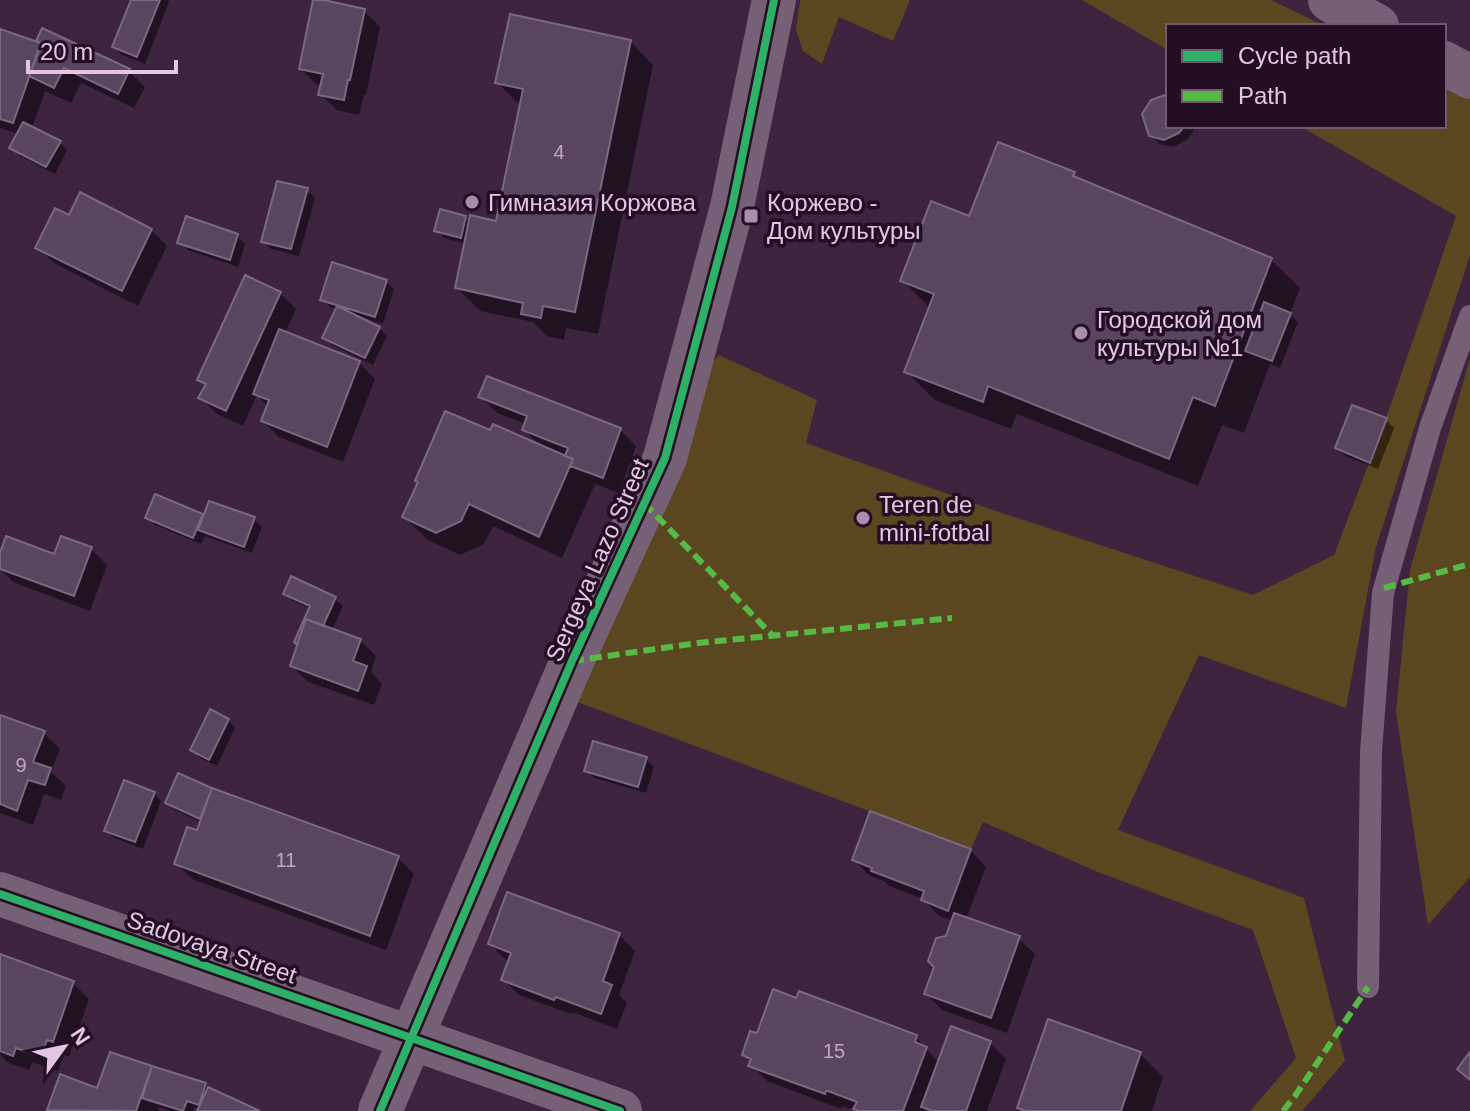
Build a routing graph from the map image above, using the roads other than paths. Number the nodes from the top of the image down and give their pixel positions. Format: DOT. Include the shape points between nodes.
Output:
graph roads {
  1 [pos="774,0"];
  2 [pos="1330,0"];
  3 [pos="1373,24"];
  4 [pos="1470,316"];
  5 [pos="0,894"];
  6 [pos="1368,987"];
  7 [pos="410,1038"];
  8 [pos="380,1111"];
  9 [pos="620,1111"];
  1 -- 7 [label="street, Sergeya Lazo Street" via="732,207 665,458"];
  2 -- 3 [label="street"];
  4 -- 6 [label="lane" via="1430,428 1383,593 1371,751"];
  5 -- 7 [label="street, Sadovaya Street"];
  7 -- 8 [label="street, Sergeya Lazo Street"];
  7 -- 9 [label="street, Sadovaya Street"];
}
